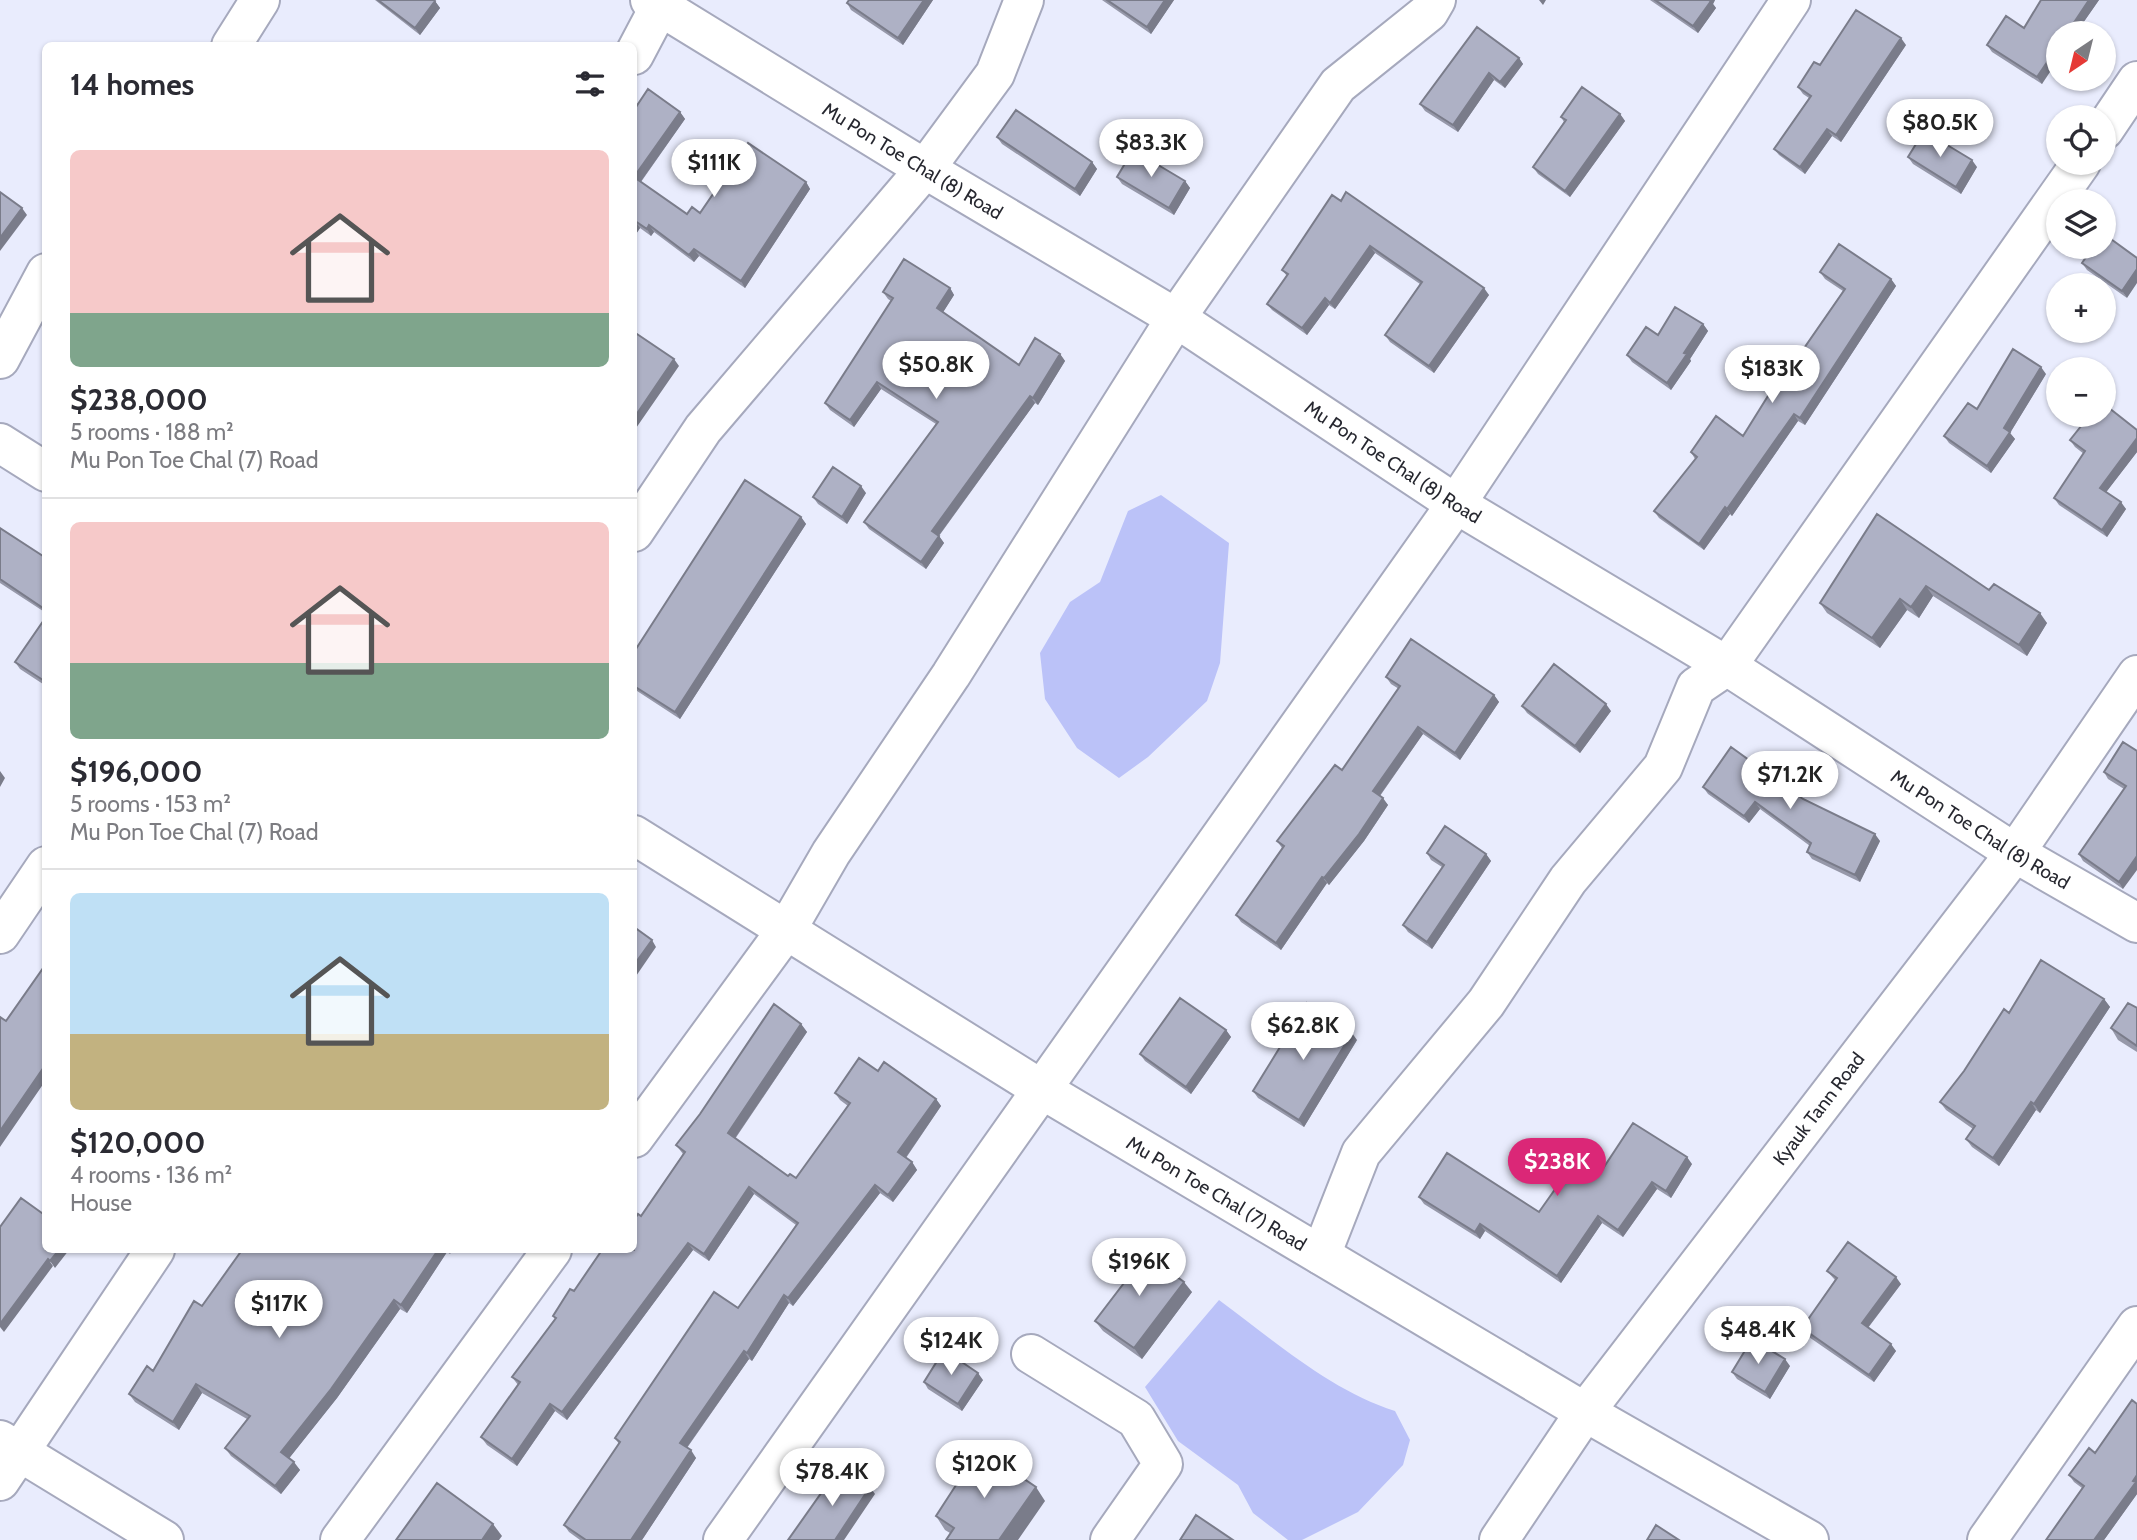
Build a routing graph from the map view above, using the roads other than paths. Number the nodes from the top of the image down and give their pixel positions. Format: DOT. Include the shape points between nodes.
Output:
graph roads {
  1 [pos="260,0"];
  2 [pos="1024,0"];
  3 [pos="1436,0"];
  4 [pos="1791,0"];
  5 [pos="658,2"];
  6 [pos="234,42"];
  7 [pos="637,48"];
  8 [pos="2137,81"];
  9 [pos="2116,112"];
  10 [pos="925,169"];
  11 [pos="2073,175"];
  12 [pos="42,280"];
  13 [pos="1176,318"];
  14 [pos="0,359"];
  15 [pos="0,443"];
  16 [pos="42,469"];
  17 [pos="1456,504"];
  18 [pos="637,528"];
  19 [pos="1727,666"];
  20 [pos="2137,675"];
  21 [pos="637,837"];
  22 [pos="2015,853"];
  23 [pos="42,872"];
  24 [pos="2137,923"];
  25 [pos="787,929"];
  26 [pos="0,934"];
  27 [pos="1041,1089"];
  28 [pos="637,1134"];
  29 [pos="153,1253"];
  30 [pos="550,1253"];
  31 [pos="1321,1255"];
  32 [pos="2137,1326"];
  33 [pos="1031,1353"];
  34 [pos="1585,1412"];
  35 [pos="7,1458"];
  36 [pos="164,1540"];
  37 [pos="340,1540"];
  38 [pos="723,1540"];
  39 [pos="1110,1540"];
  40 [pos="1499,1540"];
  41 [pos="1809,1540"];
  42 [pos="1987,1540"];
  1 -- 6 [label="street"];
  2 -- 10 [label="street" via="995,74"];
  3 -- 13 [label="street" via="1429,12 1338,85"];
  4 -- 17 [label="street"];
  5 -- 7 [label="street"];
  5 -- 10 [label="street, Mu Pon Toe Chal (8) Road"];
  8 -- 9 [label="street"];
  10 -- 13 [label="street, Mu Pon Toe Chal (8) Road"];
  10 -- 18 [label="street" via="703,429"];
  11 -- 19 [label="street"];
  12 -- 14 [label="street"];
  13 -- 17 [label="street, Mu Pon Toe Chal (8) Road"];
  13 -- 25 [label="street" via="951,675 831,853"];
  15 -- 16 [label="street"];
  17 -- 19 [label="street, Mu Pon Toe Chal (8) Road"];
  17 -- 27 [label="street"];
  19 -- 22 [label="street, Mu Pon Toe Chal (8) Road"];
  19 -- 31 [label="street" via="1696,687 1663,767 1568,880 1486,1003 1361,1153"];
  20 -- 22 [label="street, Kyauk Tann Road"];
  21 -- 25 [label="street, Mu Pon Toe Chal (7) Road"];
  22 -- 24 [label="street, Mu Pon Toe Chal (8) Road"];
  22 -- 34 [label="street, Kyauk Tann Road"];
  23 -- 26 [label="street"];
  25 -- 27 [label="street, Mu Pon Toe Chal (7) Road"];
  25 -- 28 [label="street"];
  27 -- 31 [label="street, Mu Pon Toe Chal (7) Road"];
  27 -- 38 [label="street"];
  29 -- 35 [label="street"];
  30 -- 37 [label="street"];
  31 -- 34 [label="street, Mu Pon Toe Chal (7) Road"];
  32 -- 42 [label="street"];
  33 -- 39 [label="street" via="1136,1419 1163,1464"];
  34 -- 40 [label="street, Kyauk Tann Road"];
  34 -- 41 [label="street, Mu Pon Toe Chal (7) Road"];
  35 -- 36 [label="street"];
}
